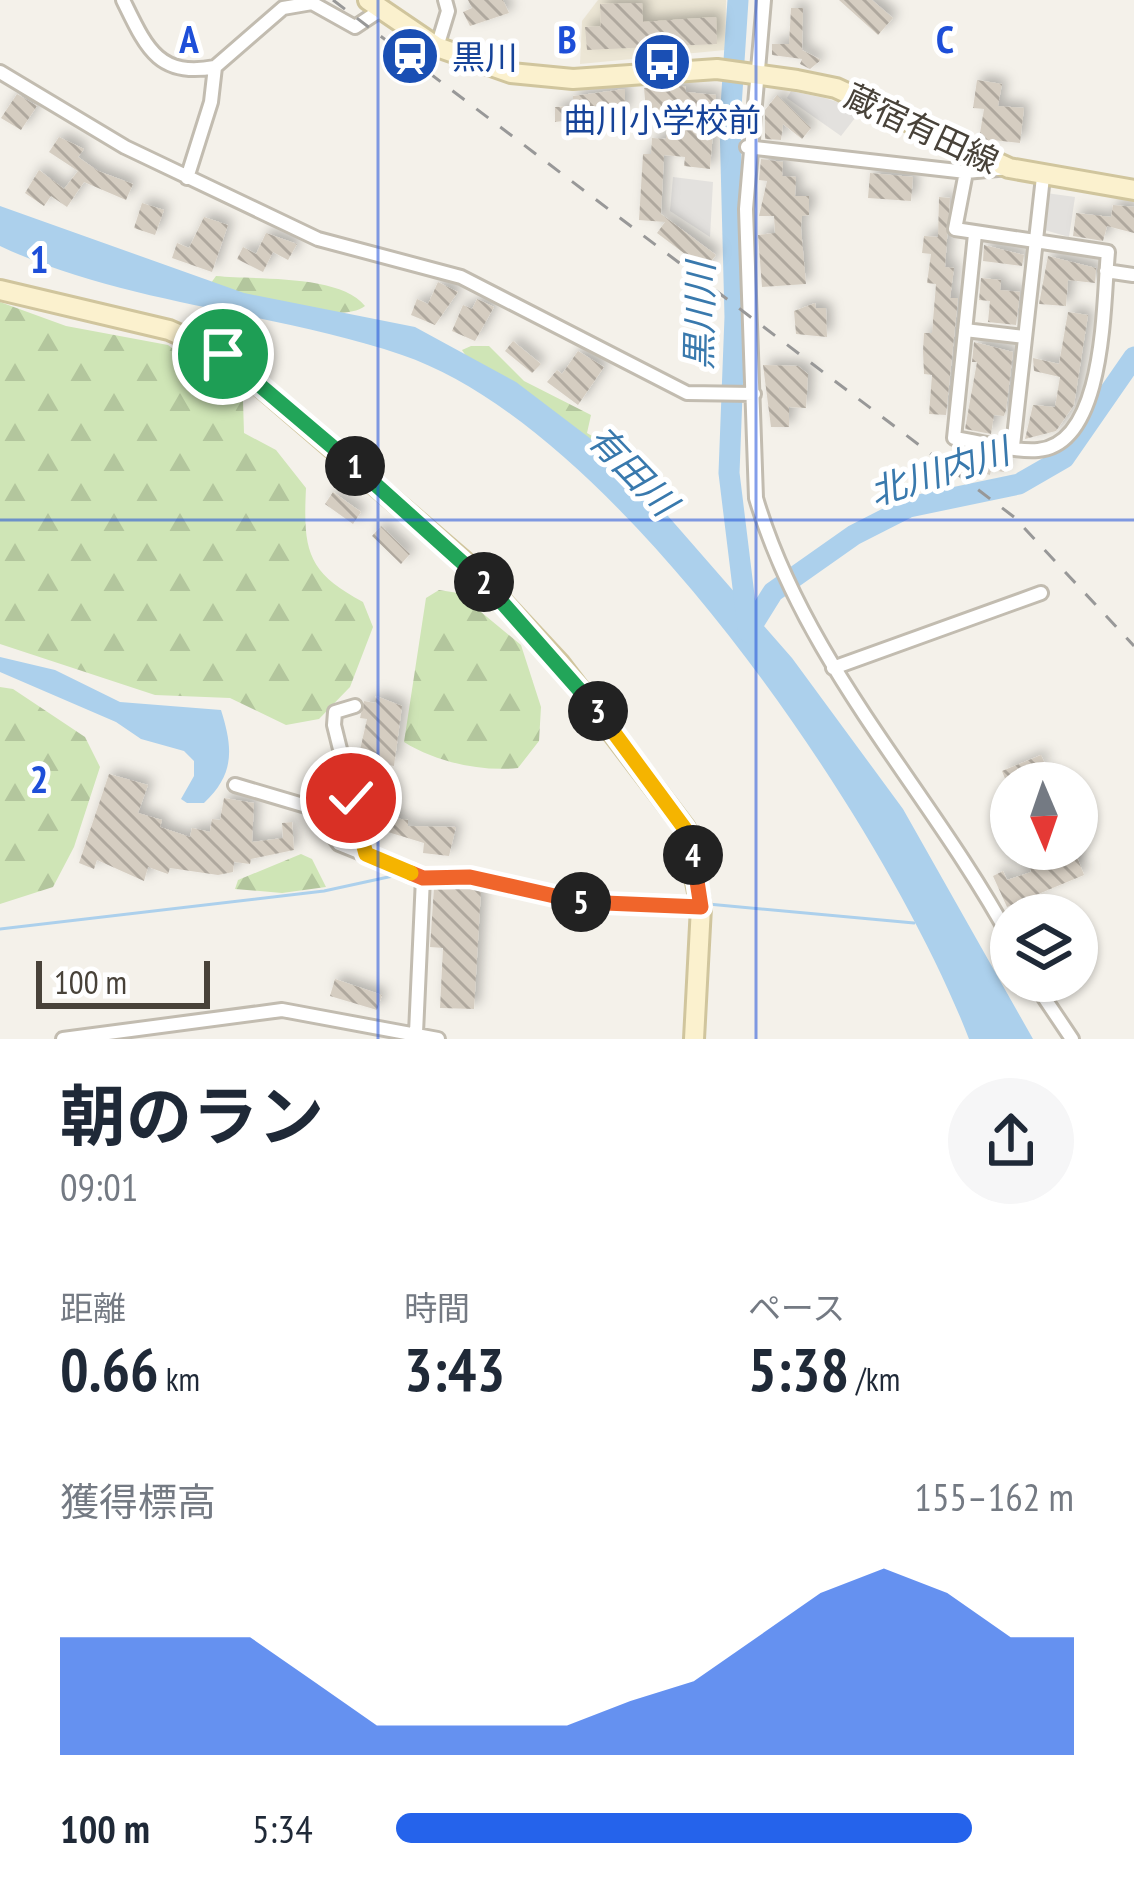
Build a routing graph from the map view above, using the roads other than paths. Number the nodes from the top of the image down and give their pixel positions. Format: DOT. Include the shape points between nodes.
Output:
graph roads {
  1 [pos="123,0"];
  2 [pos="445,0"];
  3 [pos="764,0"];
  4 [pos="375,4"];
  5 [pos="436,46"];
  6 [pos="215,67"];
  7 [pos="0,72"];
  8 [pos="759,73"];
  9 [pos="747,147"];
  10 [pos="1009,168"];
  11 [pos="966,172"];
  12 [pos="1042,177"];
  13 [pos="187,178"];
  14 [pos="1134,190"];
  15 [pos="975,233"];
  16 [pos="1034,240"];
  17 [pos="1106,272"];
  18 [pos="1133,275"];
  19 [pos="0,290"];
  20 [pos="965,330"];
  21 [pos="1024,337"];
  22 [pos="751,393"];
  23 [pos="1012,446"];
  24 [pos="1041,593"];
  25 [pos="833,668"];
  26 [pos="355,706"];
  27 [pos="235,785"];
  28 [pos="366,854"];
  29 [pos="423,878"];
  30 [pos="701,907"];
  31 [pos="990,908"];
  32 [pos="1047,1002"];
  33 [pos="416,1034"];
  34 [pos="63,1039"];
  35 [pos="438,1039"];
  36 [pos="694,1039"];
  37 [pos="1072,1039"];
  1 -- 6 [label="street" via="169,67"];
  2 -- 5 [label="street"];
  3 -- 8 [label="street"];
  4 -- 5 [label="main road, 蔵宿有田線"];
  4 -- 6 [label="street" via="356,27 312,2 283,8"];
  5 -- 8 [label="main road, 蔵宿有田線" via="541,77"];
  6 -- 13 [label="street"];
  7 -- 13 [label="street"];
  8 -- 9 [label="street"];
  8 -- 10 [label="main road, 蔵宿有田線" via="836,88"];
  9 -- 11 [label="street"];
  9 -- 22 [label="street"];
  10 -- 11 [label="street"];
  10 -- 12 [label="main road, 蔵宿有田線"];
  11 -- 15 [label="street" via="956,229"];
  12 -- 14 [label="main road, 蔵宿有田線"];
  12 -- 16 [label="street"];
  13 -- 22 [label="street" via="318,239 461,277 687,393"];
  15 -- 16 [label="street"];
  15 -- 20 [label="street"];
  16 -- 17 [label="street" via="1101,247"];
  16 -- 21 [label="street"];
  17 -- 18 [label="street"];
  17 -- 23 [label="street" via="1091,401 1077,428 1040,450"];
  19 -- 30 [label="main road" via="169,331 223,354 451,550 560,664 639,763 685,829"];
  20 -- 21 [label="street"];
  20 -- 23 [label="street" via="954,438"];
  21 -- 23 [label="street"];
  22 -- 25 [label="street" via="756,498"];
  24 -- 25 [label="street"];
  25 -- 31 [label="street"];
  26 -- 28 [label="street" via="335,712 334,725"];
  27 -- 28 [label="street" via="313,808 339,844"];
  28 -- 29 [label="street"];
  29 -- 30 [label="street" via="470,877 591,904"];
  29 -- 33 [label="street"];
  30 -- 36 [label="main road"];
  32 -- 37 [label="street"];
  33 -- 34 [label="street" via="282,1010"];
  33 -- 35 [label="street"];
}
